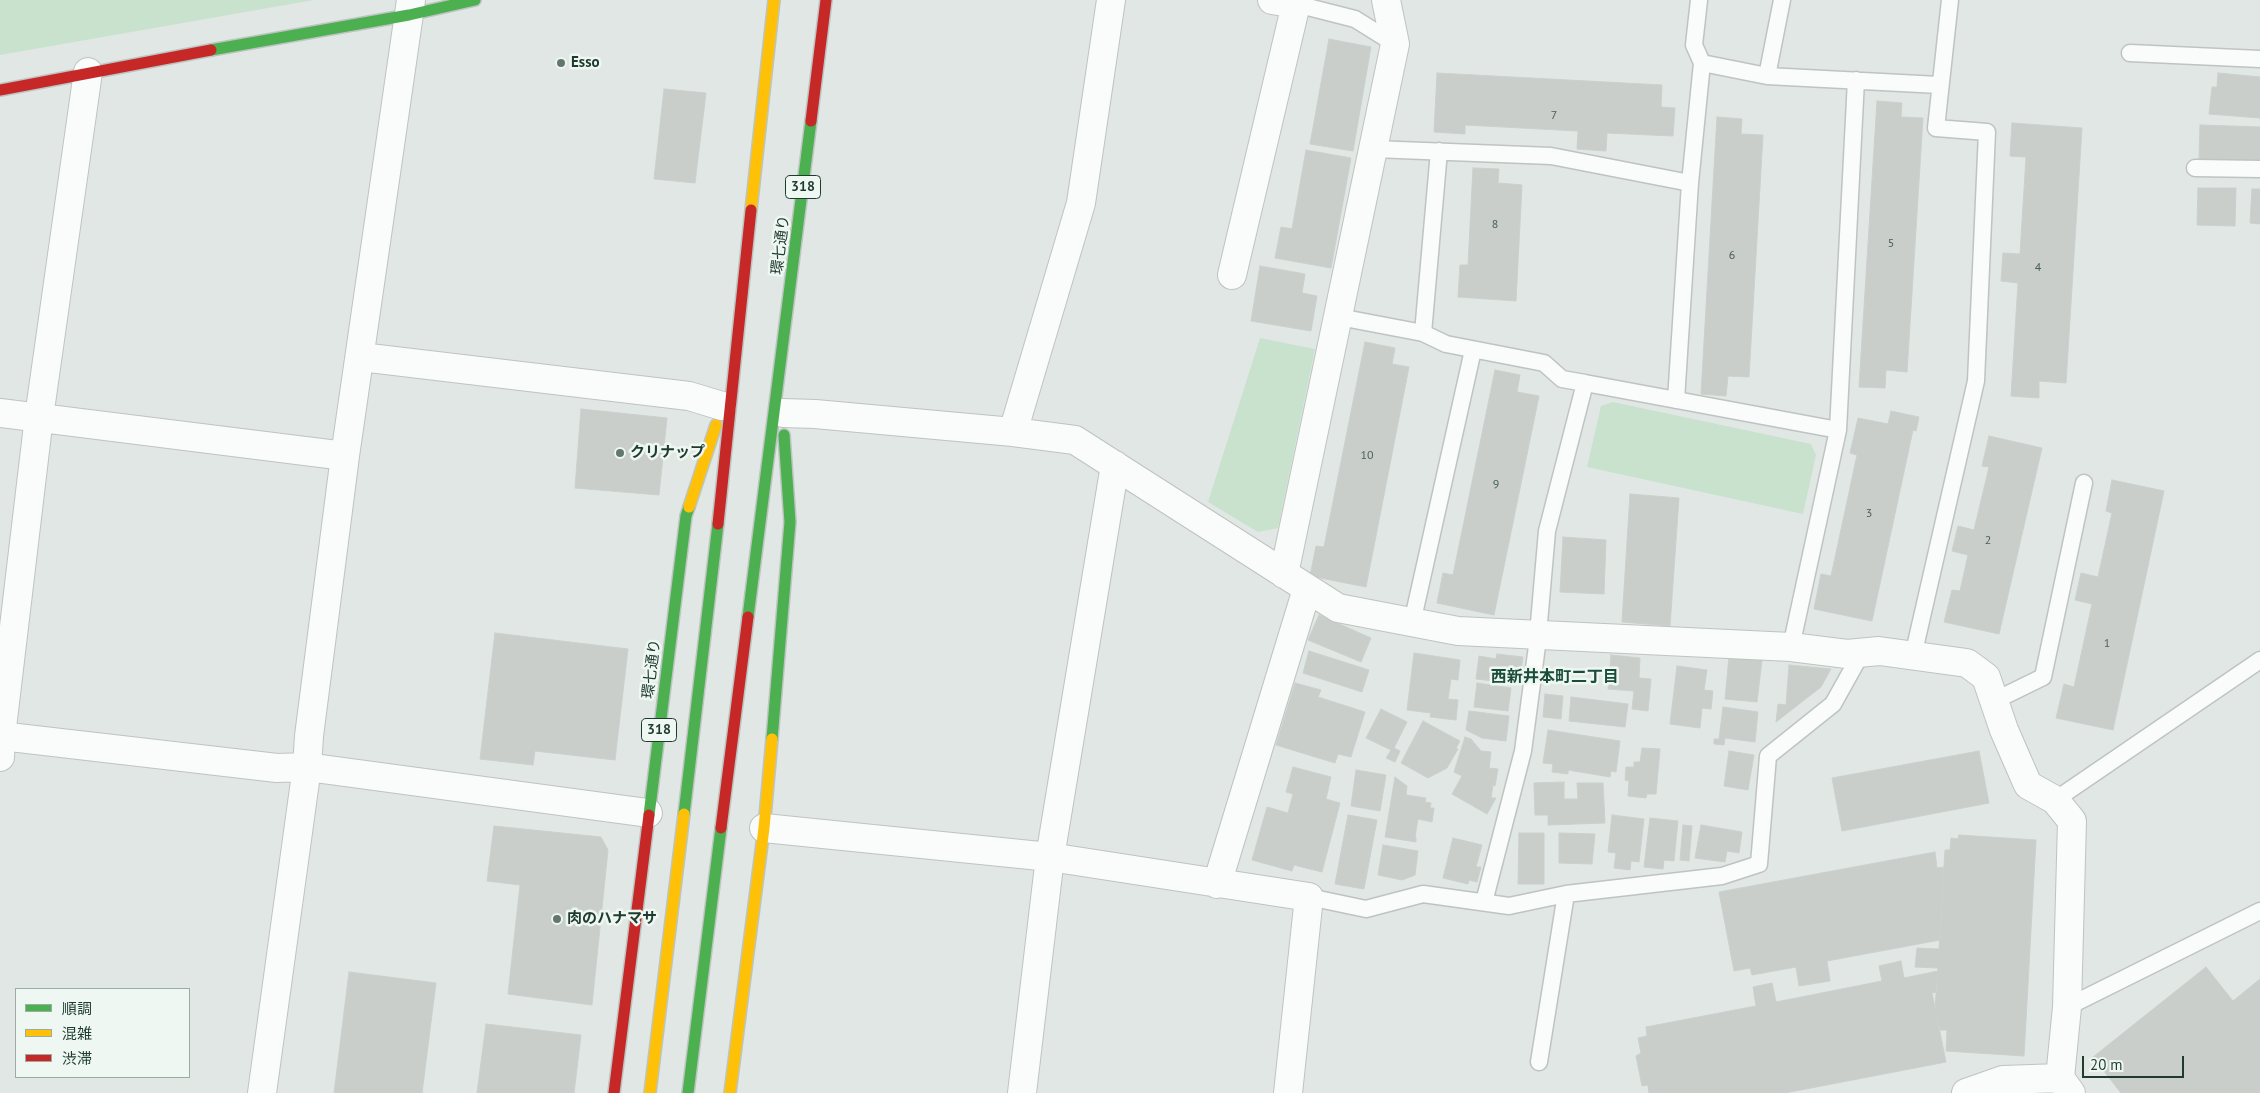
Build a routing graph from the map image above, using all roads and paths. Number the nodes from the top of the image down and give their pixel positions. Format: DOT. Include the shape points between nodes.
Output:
graph roads {
  1 [pos="475,0"];
  2 [pos="774,0"];
  3 [pos="826,0"];
  4 [pos="1111,0"];
  5 [pos="1386,0"];
  6 [pos="1699,0"];
  7 [pos="1782,0"];
  8 [pos="1950,0"];
  9 [pos="1284,2"];
  10 [pos="410,8"];
  11 [pos="1395,44"];
  12 [pos="2130,54"];
  13 [pos="2260,59"];
  14 [pos="1702,63"];
  15 [pos="88,72"];
  16 [pos="1767,76"];
  17 [pos="1856,80"];
  18 [pos="1939,86"];
  19 [pos="0,90"];
  20 [pos="1374,149"];
  21 [pos="1439,151"];
  22 [pos="2195,168"];
  23 [pos="2260,169"];
  24 [pos="1690,184"];
  25 [pos="1232,275"];
  26 [pos="1339,317"];
  27 [pos="1423,333"];
  28 [pos="1473,350"];
  29 [pos="361,357"];
  30 [pos="733,374"];
  31 [pos="780,374"];
  32 [pos="1585,383"];
  33 [pos="1676,400"];
  34 [pos="722,406"];
  35 [pos="0,413"];
  36 [pos="783,413"];
  37 [pos="39,417"];
  38 [pos="1838,430"];
  39 [pos="1013,432"];
  40 [pos="345,456"];
  41 [pos="1115,464"];
  42 [pos="2084,483"];
  43 [pos="1284,574"];
  44 [pos="1307,589"];
  45 [pos="1412,623"];
  46 [pos="1538,634"];
  47 [pos="1791,647"];
  48 [pos="1862,652"];
  49 [pos="1913,656"];
  50 [pos="2260,660"];
  51 [pos="1994,701"];
  52 [pos="0,736"];
  53 [pos="0,757"];
  54 [pos="307,767"];
  55 [pos="2055,800"];
  56 [pos="648,813"];
  57 [pos="764,828"];
  58 [pos="1050,857"];
  59 [pos="1217,884"];
  60 [pos="1566,894"];
  61 [pos="1309,897"];
  62 [pos="1484,902"];
  63 [pos="2260,911"];
  64 [pos="2067,1007"];
  65 [pos="1539,1062"];
  66 [pos="2065,1086"];
  67 [pos="262,1093"];
  68 [pos="614,1093"];
  69 [pos="650,1093"];
  70 [pos="688,1093"];
  71 [pos="730,1093"];
  72 [pos="1022,1093"];
  73 [pos="1288,1093"];
  74 [pos="1966,1093"];
  1 -- 10 [label="main road"];
  2 -- 30 [label="main road, 環七通り / 318"];
  3 -- 31 [label="main road, 環七通り / 318"];
  4 -- 39 [label="street" via="1081,203"];
  5 -- 11 [label="street"];
  6 -- 14 [label="lane" via="1694,45"];
  7 -- 16 [label="lane"];
  8 -- 18 [label="lane"];
  9 -- 11 [label="lane" via="1355,19"];
  9 -- 25 [label="street"];
  10 -- 15 [label="main road"];
  10 -- 29 [label="street"];
  11 -- 20 [label="street"];
  12 -- 13 [label="lane"];
  14 -- 16 [label="lane"];
  14 -- 24 [label="lane"];
  15 -- 19 [label="main road"];
  15 -- 37 [label="street"];
  16 -- 17 [label="lane"];
  17 -- 18 [label="lane"];
  17 -- 38 [label="lane"];
  18 -- 49 [label="lane" via="1936,128 1987,132 1976,381"];
  20 -- 21 [label="lane"];
  20 -- 26 [label="street"];
  21 -- 24 [label="lane" via="1551,156"];
  21 -- 27 [label="lane"];
  22 -- 23 [label="lane"];
  24 -- 33 [label="lane"];
  26 -- 27 [label="lane"];
  26 -- 43 [label="street"];
  27 -- 28 [label="lane" via="1446,344"];
  28 -- 32 [label="lane" via="1544,362 1562,379"];
  28 -- 45 [label="lane"];
  29 -- 34 [label="street" via="689,396"];
  29 -- 40 [label="street"];
  30 -- 34 [label="main road, 環七通り / 318"];
  30 -- 69 [label="main road, 環七通り / 318" via="699,696"];
  31 -- 36 [label="main road, 環七通り / 318"];
  31 -- 70 [label="main road, 環七通り / 318"];
  32 -- 33 [label="lane"];
  32 -- 46 [label="lane" via="1547,532"];
  33 -- 38 [label="lane"];
  34 -- 56 [label="main road, 環七通り / 318" via="686,516"];
  35 -- 37 [label="street"];
  36 -- 39 [label="street"];
  36 -- 57 [label="main road, 環七通り / 318" via="790,522"];
  37 -- 40 [label="street"];
  37 -- 52 [label="street"];
  38 -- 47 [label="lane"];
  39 -- 41 [label="street" via="1075,440"];
  40 -- 54 [label="street"];
  41 -- 43 [label="street"];
  41 -- 58 [label="street"];
  42 -- 51 [label="lane" via="2043,677"];
  43 -- 44 [label="street"];
  44 -- 45 [label="street" via="1338,608"];
  44 -- 59 [label="street"];
  45 -- 46 [label="street" via="1458,631"];
  46 -- 47 [label="street"];
  46 -- 62 [label="lane" via="1523,751"];
  47 -- 48 [label="street" via="1847,654"];
  48 -- 49 [label="street"];
  48 -- 60 [label="lane" via="1833,704 1768,756 1759,864 1722,876"];
  49 -- 51 [label="street" via="1967,663 1986,677"];
  50 -- 55 [label="lane"];
  51 -- 55 [label="street" via="2028,786"];
  52 -- 53 [label="street"];
  52 -- 54 [label="street" via="277,768"];
  54 -- 56 [label="street"];
  54 -- 67 [label="street"];
  55 -- 64 [label="street" via="2072,820"];
  56 -- 68 [label="main road, 環七通り / 318"];
  57 -- 58 [label="street"];
  57 -- 71 [label="main road, 環七通り / 318"];
  58 -- 59 [label="street"];
  58 -- 72 [label="street"];
  59 -- 61 [label="street"];
  60 -- 62 [label="lane" via="1509,906"];
  60 -- 65 [label="lane"];
  61 -- 62 [label="lane" via="1366,909 1423,894"];
  61 -- 73 [label="street"];
  63 -- 64 [label="lane"];
  64 -- 66 [label="street"];
  66 -- 74 [label="street" via="2003,1080"];
}
